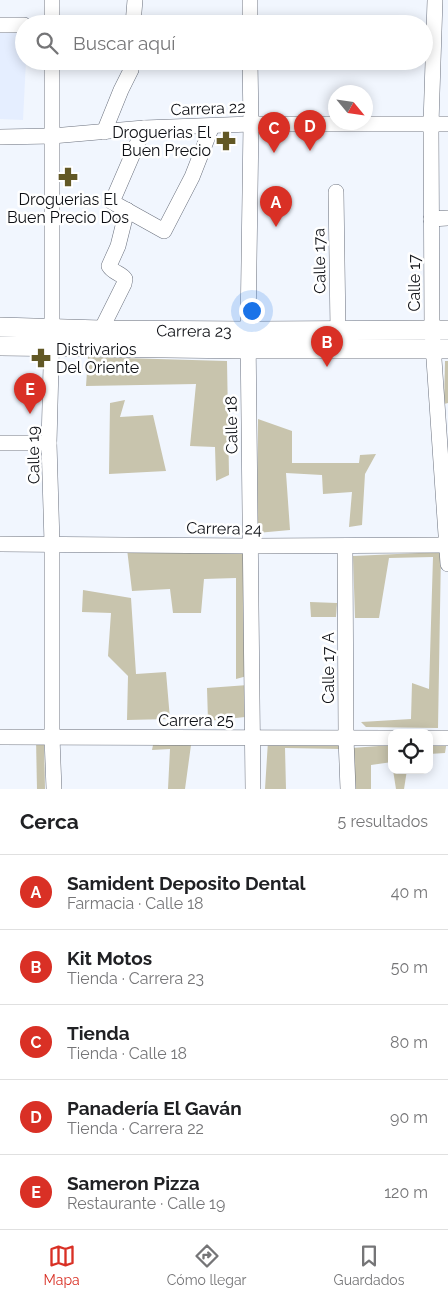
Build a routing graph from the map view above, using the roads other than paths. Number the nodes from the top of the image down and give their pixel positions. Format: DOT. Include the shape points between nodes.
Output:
graph roads {
  1 [pos="52,0"];
  2 [pos="135,0"];
  3 [pos="250,0"];
  4 [pos="435,0"];
  5 [pos="52,15"];
  6 [pos="134,15"];
  7 [pos="250,15"];
  8 [pos="0,25"];
  9 [pos="15,25"];
  10 [pos="433,62"];
  11 [pos="52,70"];
  12 [pos="131,70"];
  13 [pos="250,70"];
  14 [pos="433,70"];
  15 [pos="251,124"];
  16 [pos="431,124"];
  17 [pos="448,124"];
  18 [pos="212,126"];
  19 [pos="144,128"];
  20 [pos="104,132"];
  21 [pos="52,136"];
  22 [pos="0,137"];
  23 [pos="336,192"];
  24 [pos="127,210"];
  25 [pos="448,218"];
  26 [pos="431,219"];
  27 [pos="0,327"];
  28 [pos="52,328"];
  29 [pos="101,330"];
  30 [pos="338,330"];
  31 [pos="440,330"];
  32 [pos="248,331"];
  33 [pos="0,346"];
  34 [pos="52,347"];
  35 [pos="248,349"];
  36 [pos="440,349"];
  37 [pos="0,443"];
  38 [pos="49,443"];
  39 [pos="52,543"];
  40 [pos="0,544"];
  41 [pos="250,546"];
  42 [pos="345,546"];
  43 [pos="448,546"];
  44 [pos="448,564"];
  45 [pos="0,737"];
  46 [pos="52,737"];
  47 [pos="251,737"];
  48 [pos="346,738"];
  49 [pos="388,738"];
  50 [pos="433,738"];
  51 [pos="448,738"];
  52 [pos="54,789"];
  53 [pos="252,789"];
  54 [pos="348,789"];
  1 -- 5 [label="street"];
  2 -- 6 [label="street"];
  3 -- 7 [label="street"];
  4 -- 10 [label="street, Calle 17"];
  8 -- 9 [label="street"];
  11 -- 21 [label="street, Calle 19"];
  12 -- 20 [label="street"];
  13 -- 15 [label="street, Calle 18"];
  14 -- 16 [label="street, Calle 17"];
  15 -- 16 [label="street, Carrera 22"];
  15 -- 18 [label="street, Carrera 22"];
  15 -- 32 [label="street, Calle 18"];
  16 -- 17 [label="street, Carrera 22"];
  16 -- 26 [label="street, Calle 17"];
  18 -- 19 [label="street, Carrera 22"];
  18 -- 24 [label="street" via="192,177 164,231"];
  19 -- 20 [label="street, Carrera 22"];
  19 -- 24 [label="street" via="112,202"];
  20 -- 21 [label="street, Carrera 22"];
  21 -- 22 [label="street, Carrera 22"];
  21 -- 28 [label="street, Calle 19"];
  23 -- 30 [label="street, Calle 17a"];
  24 -- 29 [label="street" via="109,266 123,276 124,284"];
  25 -- 26 [label="street"];
  26 -- 31 [label="street, Calle 17"];
  27 -- 28 [label="street, Carrera 23"];
  28 -- 29 [label="street, Carrera 23"];
  28 -- 34 [label="street, Calle 19"];
  29 -- 32 [label="street, Carrera 23"];
  30 -- 31 [label="street, Carrera 23"];
  30 -- 32 [label="street, Carrera 23"];
  31 -- 36 [label="street, Calle 17"];
  32 -- 35 [label="street, Calle 18"];
  33 -- 34 [label="street, Carrera 23"];
  34 -- 35 [label="street, Carrera 23"];
  34 -- 38 [label="street, Calle 19"];
  35 -- 36 [label="street, Carrera 23"];
  35 -- 41 [label="street, Calle 18"];
  36 -- 43 [label="street, Calle 17"];
  37 -- 38 [label="street"];
  38 -- 39 [label="street, Calle 19"];
  39 -- 40 [label="street, Carrera 24"];
  39 -- 41 [label="street, Carrera 24"];
  39 -- 46 [label="street, Calle 19"];
  41 -- 42 [label="street, Carrera 24"];
  41 -- 47 [label="street, Calle 18"];
  42 -- 43 [label="street, Carrera 24"];
  42 -- 48 [label="street, Calle 17 A"];
  43 -- 44 [label="street, Calle 17"];
  45 -- 46 [label="street, Carrera 25"];
  46 -- 47 [label="street, Carrera 25"];
  46 -- 52 [label="street, Calle 19"];
  47 -- 48 [label="street, Carrera 25"];
  47 -- 53 [label="street, Calle 18"];
  48 -- 49 [label="street, Carrera 25"];
  48 -- 54 [label="street, Calle 17 A"];
  50 -- 51 [label="street"];
}
